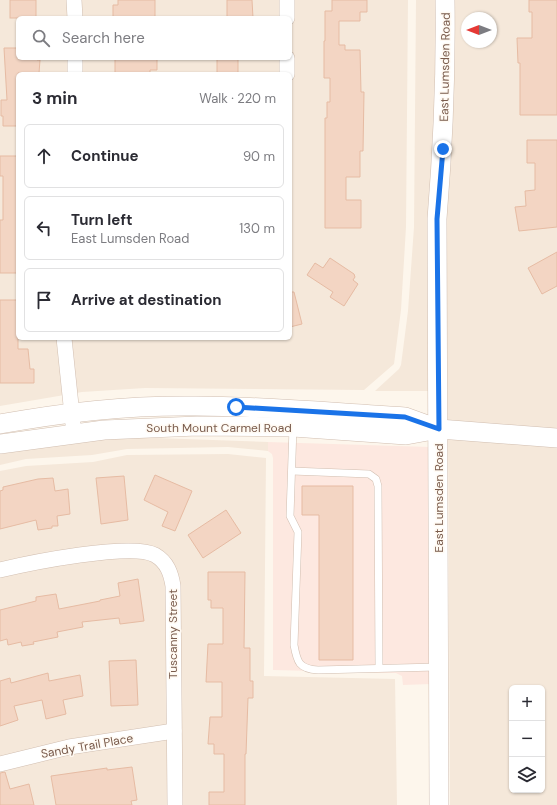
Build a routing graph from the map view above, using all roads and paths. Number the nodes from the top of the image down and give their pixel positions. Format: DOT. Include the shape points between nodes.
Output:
graph roads {
  1 [pos="74,0"];
  2 [pos="287,0"];
  3 [pos="446,0"];
  4 [pos="75,16"];
  5 [pos="287,16"];
  6 [pos="75,60"];
  7 [pos="287,60"];
  8 [pos="75,72"];
  9 [pos="287,72"];
  10 [pos="64,340"];
  11 [pos="71,413"];
  12 [pos="0,424"];
  13 [pos="293,427"];
  14 [pos="439,429"];
  15 [pos="74,434"];
  16 [pos="557,438"];
  17 [pos="0,444"];
  18 [pos="292,471"];
  19 [pos="0,570"];
  20 [pos="439,666"];
  21 [pos="379,667"];
  22 [pos="174,731"];
  23 [pos="0,764"];
  24 [pos="175,805"];
  25 [pos="440,805"];
  1 -- 4 [label="street"];
  2 -- 5 [label="street"];
  3 -- 14 [label="street, East Lumsden Road" via="443,149 437,219"];
  6 -- 8 [label="street"];
  7 -- 9 [label="street"];
  10 -- 11 [label="street"];
  11 -- 12 [label="street, South Mount Carmel Road"];
  11 -- 14 [label="street, South Mount Carmel Road" via="154,407 236,407 405,417"];
  11 -- 15 [label="street"];
  13 -- 14 [label="street, South Mount Carmel Road" via="406,435"];
  13 -- 15 [label="street, South Mount Carmel Road" via="146,428"];
  13 -- 18 [label="lane"];
  14 -- 16 [label="street, South Mount Carmel Road"];
  14 -- 20 [label="street, East Lumsden Road"];
  15 -- 17 [label="street, South Mount Carmel Road"];
  18 -- 21 [label="lane" via="369,474 376,479"];
  18 -- 21 [label="lane" via="290,516 298,532 294,645 296,656 300,664 307,669"];
  19 -- 22 [label="street, Tuscanny Street" via="46,560 132,550 154,554 162,560 172,575 173,586"];
  20 -- 21 [label="lane"];
  20 -- 25 [label="street, East Lumsden Road"];
  22 -- 23 [label="street, Sandy Trail Place" via="70,747"];
  22 -- 24 [label="street, Tuscanny Street"];
}
